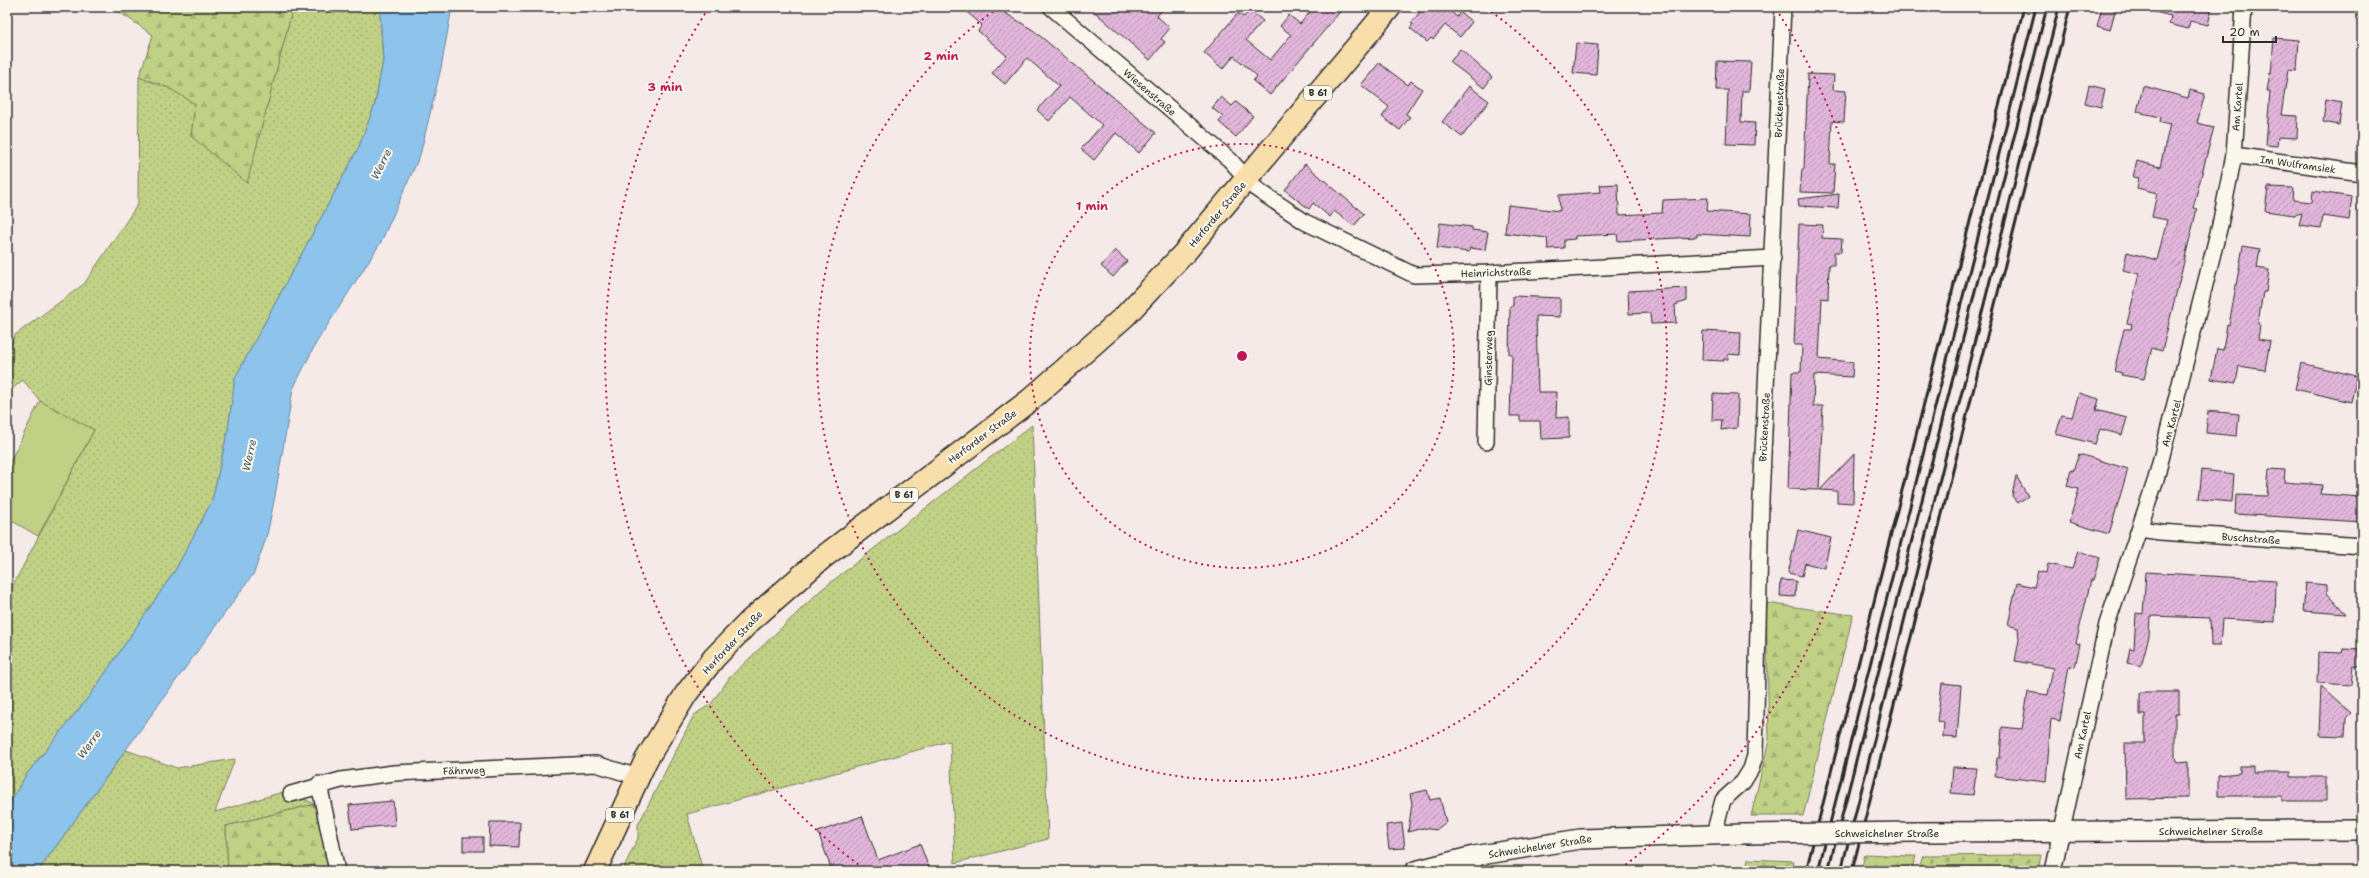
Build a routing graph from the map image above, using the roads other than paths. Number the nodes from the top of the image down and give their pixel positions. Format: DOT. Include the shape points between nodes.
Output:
graph roads {
  1 [pos="1051,7"];
  2 [pos="1390,7"];
  3 [pos="1783,7"];
  4 [pos="2244,7"];
  5 [pos="2234,155"];
  6 [pos="2362,173"];
  7 [pos="1246,179"];
  8 [pos="1773,258"];
  9 [pos="1489,273"];
  10 [pos="1486,442"];
  11 [pos="2140,529"];
  12 [pos="2362,546"];
  13 [pos="638,777"];
  14 [pos="319,784"];
  15 [pos="291,794"];
  16 [pos="2362,830"];
  17 [pos="2061,833"];
  18 [pos="1714,834"];
  19 [pos="1474,864"];
  20 [pos="337,871"];
  21 [pos="594,871"];
  22 [pos="1415,871"];
  23 [pos="2053,871"];
  1 -- 7 [label="street, Wiesenstraße" via="1230,160"];
  2 -- 7 [label="main road, Herforder Straße / B 61"];
  3 -- 8 [label="street, Brückenstraße"];
  4 -- 5 [label="street, Am Kartel"];
  5 -- 6 [label="street, Im Wulframsiek"];
  5 -- 11 [label="street, Am Kartel" via="2220,225 2178,395"];
  7 -- 9 [label="street, Heinrichstraße" via="1255,188 1306,222 1414,275"];
  7 -- 13 [label="main road, Herforder Straße / B 61" via="1181,257 1125,316 1076,361 1030,400 822,558 750,621 686,694"];
  8 -- 9 [label="street, Heinrichstraße"];
  8 -- 18 [label="street, Brückenstraße" via="1761,499 1755,756 1743,782 1723,800"];
  9 -- 10 [label="street, Ginsterweg"];
  11 -- 12 [label="street, Buschstraße"];
  11 -- 17 [label="street, Am Kartel" via="2107,624"];
  13 -- 14 [label="street, Fährweg" via="596,764 394,772"];
  13 -- 21 [label="main road, Herforder Straße / B 61"];
  14 -- 15 [label="street, Fährweg"];
  14 -- 20 [label="street"];
  16 -- 17 [label="street, Schweichelner Straße"];
  17 -- 18 [label="street, Schweichelner Straße, bridge"];
  17 -- 23 [label="street, Am Kartel"];
  18 -- 19 [label="street, Schweichelner Straße" via="1580,838"];
  19 -- 22 [label="street, Schweichelner Straße"];
}
